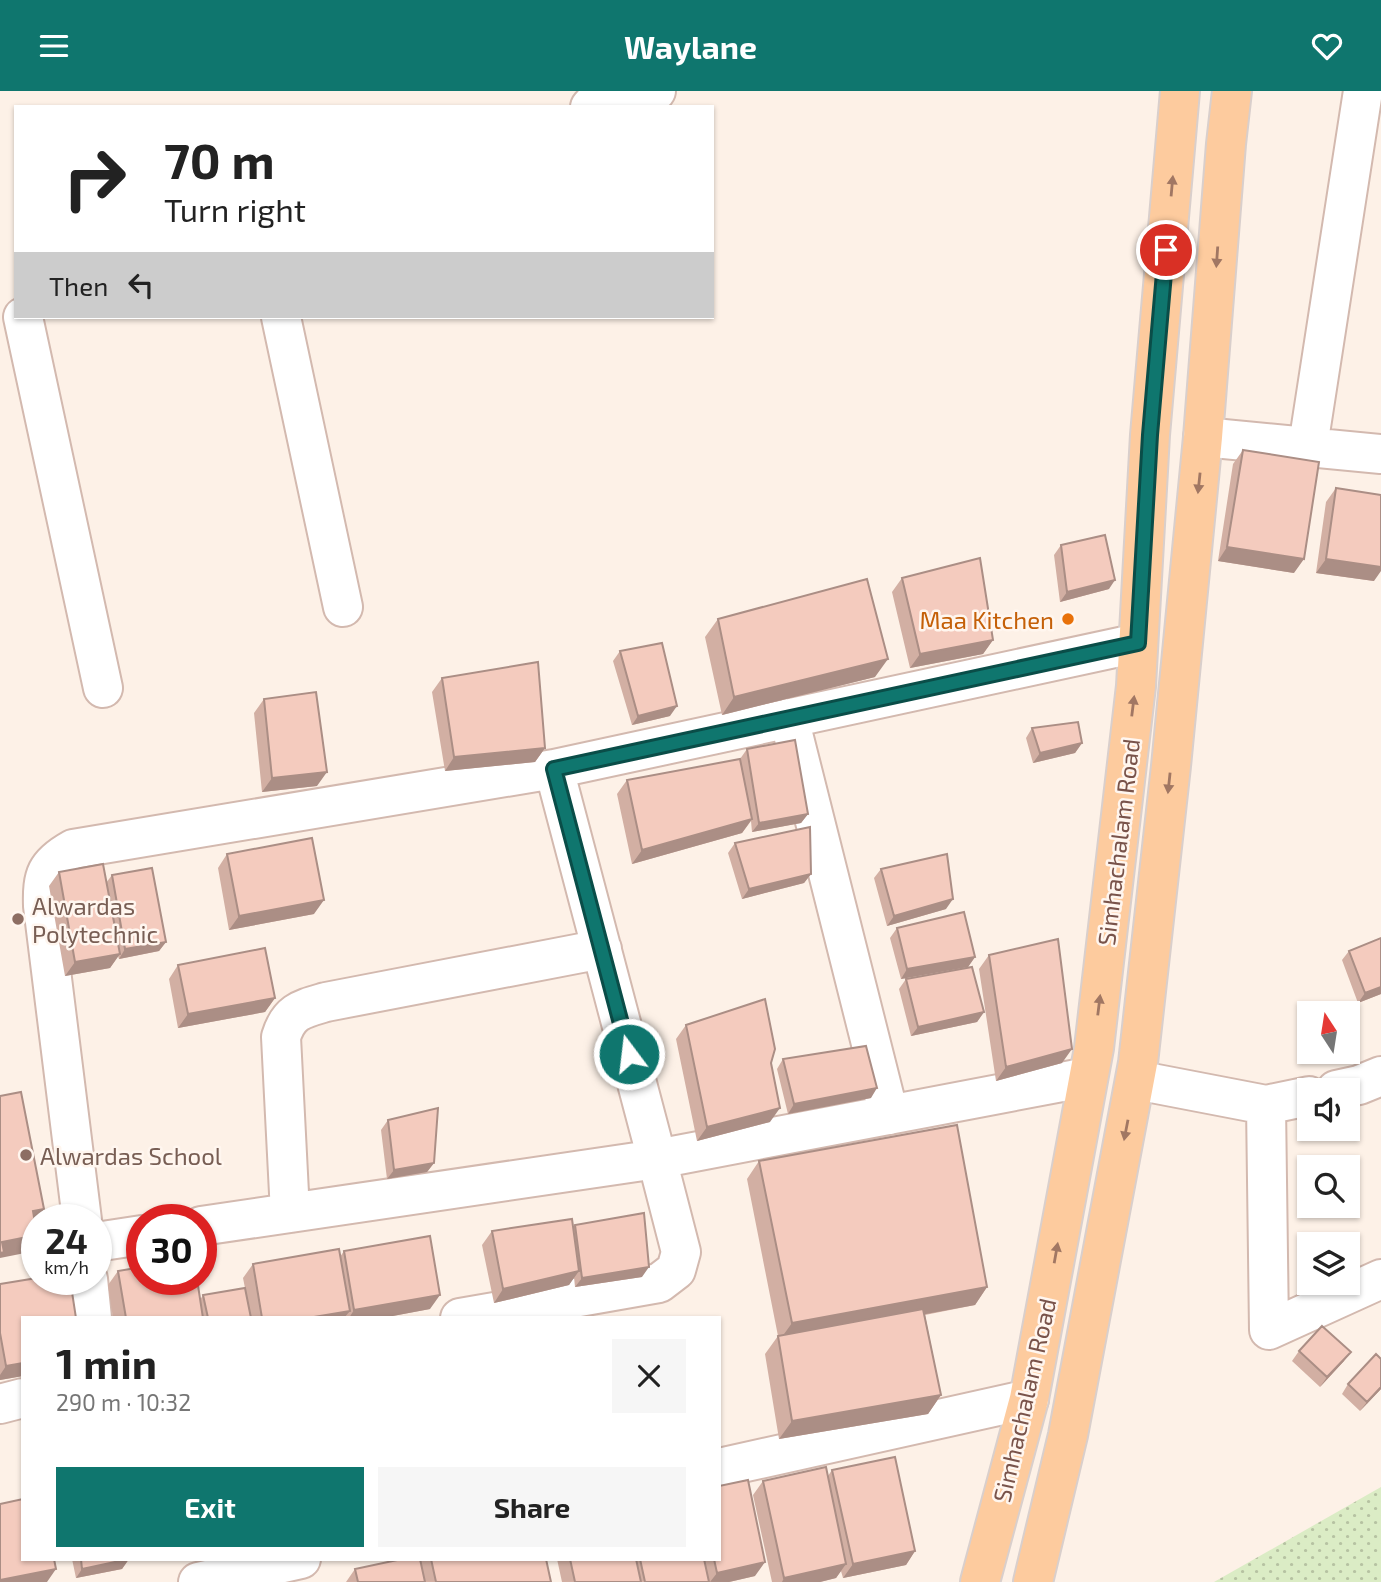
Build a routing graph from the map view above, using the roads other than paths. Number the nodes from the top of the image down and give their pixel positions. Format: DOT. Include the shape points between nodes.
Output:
graph roads {
  1 [pos="656,91"];
  2 [pos="1180,91"];
  3 [pos="1232,91"];
  4 [pos="1363,91"];
  5 [pos="592,105"];
  6 [pos="23,319"];
  7 [pos="281,319"];
  8 [pos="1150,435"];
  9 [pos="1203,437"];
  10 [pos="1308,446"];
  11 [pos="1381,454"];
  12 [pos="343,607"];
  13 [pos="1138,643"];
  14 [pos="103,688"];
  15 [pos="789,718"];
  16 [pos="554,769"];
  17 [pos="602,949"];
  18 [pos="1091,1062"];
  19 [pos="1137,1071"];
  20 [pos="1381,1076"];
  21 [pos="1360,1085"];
  22 [pos="1297,1099"];
  23 [pos="1266,1105"];
  24 [pos="889,1115"];
  25 [pos="657,1160"];
  26 [pos="80,1204"];
  27 [pos="290,1213"];
  28 [pos="217,1224"];
  29 [pos="1381,1279"];
  30 [pos="90,1295"];
  31 [pos="92,1316"];
  32 [pos="471,1316"];
  33 [pos="21,1398"];
  34 [pos="1029,1399"];
  35 [pos="0,1403"];
  36 [pos="721,1468"];
  37 [pos="292,1561"];
  38 [pos="198,1582"];
  39 [pos="980,1582"];
  40 [pos="1033,1582"];
  1 -- 5 [label="street" via="601,95"];
  8 -- 2 [label="main road, Simhachalam Road, one-way"];
  3 -- 9 [label="main road, one-way"];
  4 -- 10 [label="street"];
  6 -- 14 [label="street"];
  7 -- 12 [label="street"];
  8 -- 9 [label="main road"];
  8 -- 13 [label="main road, Simhachalam Road"];
  9 -- 10 [label="street"];
  9 -- 19 [label="main road, one-way"];
  10 -- 11 [label="street"];
  13 -- 15 [label="street"];
  18 -- 13 [label="main road, Simhachalam Road, one-way"];
  15 -- 16 [label="street"];
  15 -- 24 [label="street"];
  16 -- 17 [label="street"];
  16 -- 26 [label="street" via="73,849 56,859 46,873 43,906"];
  17 -- 25 [label="street"];
  17 -- 27 [label="street" via="299,1010 286,1022 281,1037"];
  18 -- 19 [label="main road"];
  18 -- 24 [label="street"];
  34 -- 18 [label="main road, Simhachalam Road, one-way"];
  19 -- 23 [label="street"];
  19 -- 40 [label="main road, one-way" via="1068,1435"];
  20 -- 21 [label="street"];
  22 -- 23 [label="street"];
  23 -- 29 [label="street" via="1269,1330"];
  24 -- 25 [label="street"];
  25 -- 27 [label="street"];
  25 -- 32 [label="street" via="681,1252 676,1270 659,1283"];
  27 -- 28 [label="street"];
  30 -- 31 [label="street"];
  33 -- 35 [label="street"];
  34 -- 36 [label="street"];
  34 -- 39 [label="main road, Simhachalam Road"];
  37 -- 38 [label="street"];
}
